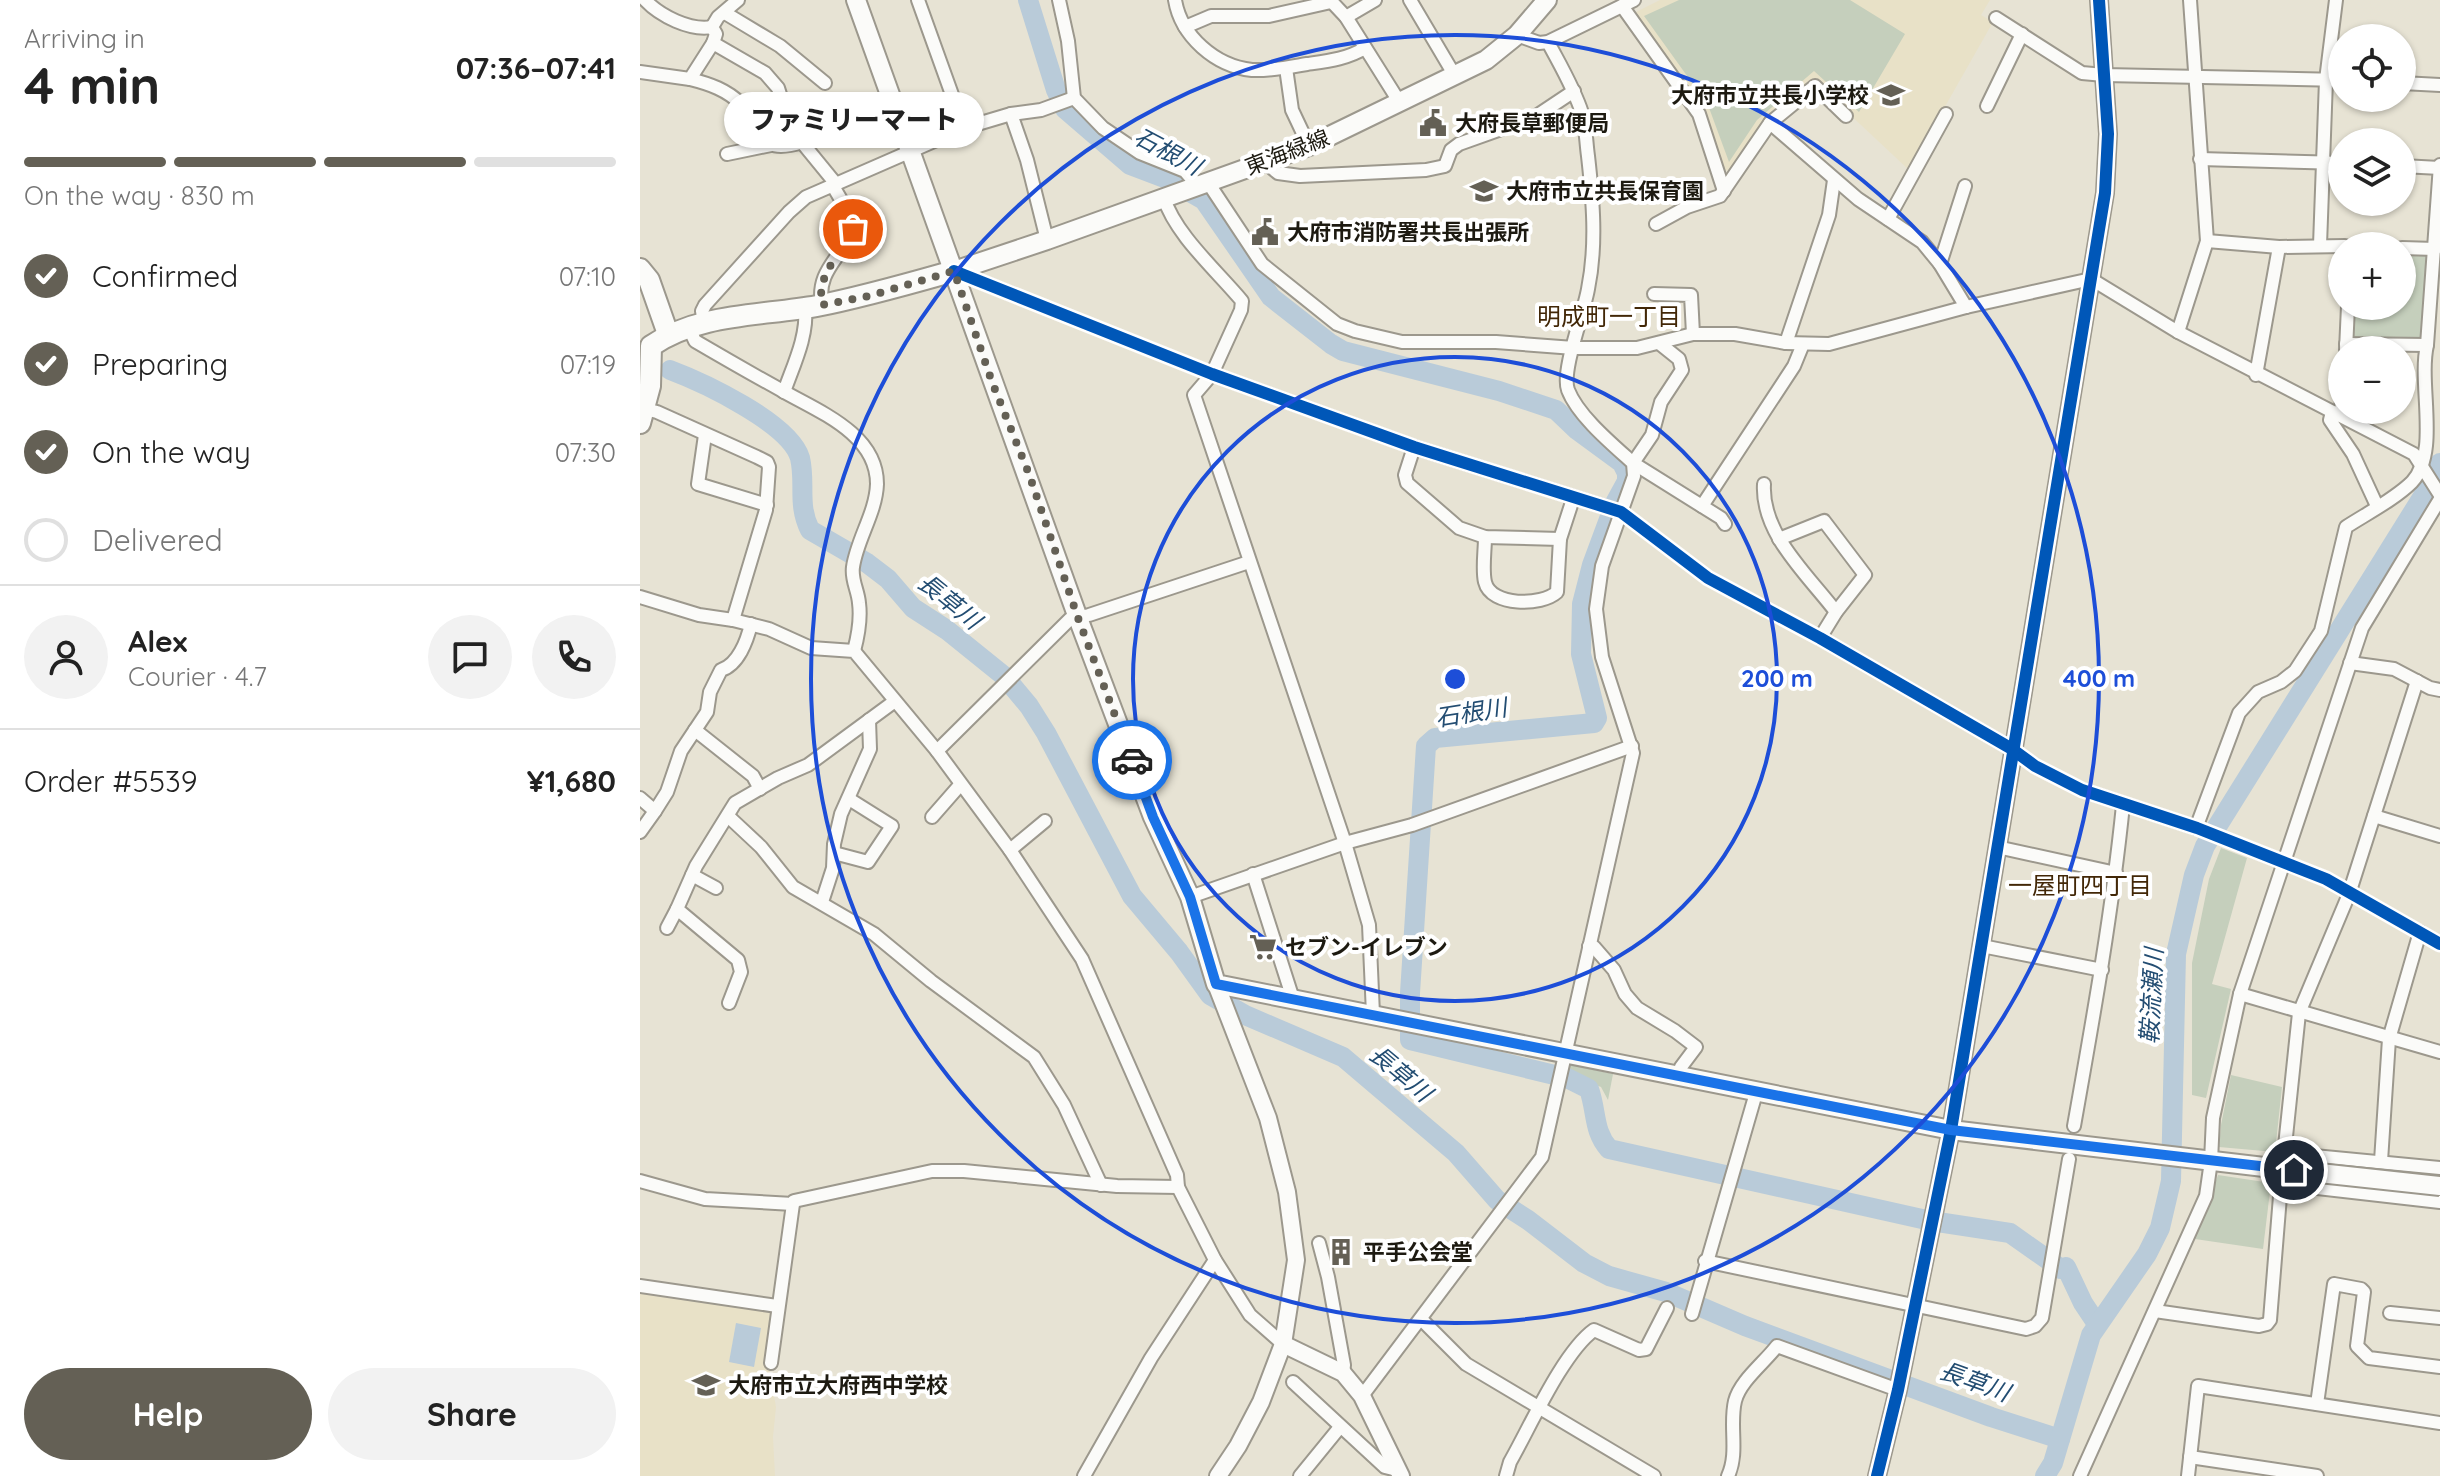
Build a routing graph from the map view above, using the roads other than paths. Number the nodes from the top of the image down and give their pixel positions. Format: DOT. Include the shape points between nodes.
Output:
graph roads {
  1 [pos="645,0"];
  2 [pos="738,0"];
  3 [pos="856,0"];
  4 [pos="918,0"];
  5 [pos="1059,0"];
  6 [pos="1175,0"];
  7 [pos="1375,0"];
  8 [pos="1410,0"];
  9 [pos="1547,0"];
  10 [pos="2099,0"];
  11 [pos="2190,0"];
  12 [pos="2336,0"];
  13 [pos="1330,1"];
  14 [pos="1628,3"];
  15 [pos="725,13"];
  16 [pos="1346,17"];
  17 [pos="1996,18"];
  18 [pos="712,27"];
  19 [pos="1185,27"];
  20 [pos="2022,34"];
  21 [pos="1517,35"];
  22 [pos="1548,42"];
  23 [pos="713,43"];
  24 [pos="1365,48"];
  25 [pos="1286,68"];
  26 [pos="640,72"];
  27 [pos="2104,75"];
  28 [pos="1455,76"];
  29 [pos="2194,77"];
  30 [pos="690,79"];
  31 [pos="2326,80"];
  32 [pos="825,83"];
  33 [pos="2416,84"];
  34 [pos="2440,85"];
  35 [pos="1574,91"];
  36 [pos="1074,98"];
  37 [pos="1400,103"];
  38 [pos="1987,106"];
  39 [pos="1011,114"];
  40 [pos="1946,114"];
  41 [pos="1846,116"];
  42 [pos="1770,123"];
  43 [pos="964,128"];
  44 [pos="802,142"];
  45 [pos="771,145"];
  46 [pos="1309,146"];
  47 [pos="911,152"];
  48 [pos="727,154"];
  49 [pos="2200,159"];
  50 [pos="1269,160"];
  51 [pos="2323,162"];
  52 [pos="2328,162"];
  53 [pos="2416,166"];
  54 [pos="2440,166"];
  55 [pos="1834,180"];
  56 [pos="1200,184"];
  57 [pos="834,185"];
  58 [pos="1965,186"];
  59 [pos="1724,191"];
  60 [pos="1168,197"];
  61 [pos="1888,219"];
  62 [pos="1656,224"];
  63 [pos="1047,240"];
  64 [pos="2207,241"];
  65 [pos="2320,245"];
  66 [pos="2328,245"];
  67 [pos="2437,245"];
  68 [pos="2279,247"];
  69 [pos="2416,247"];
  70 [pos="1940,264"];
  71 [pos="640,269"];
  72 [pos="954,271"];
  73 [pos="2091,279"];
  74 [pos="1654,294"];
  75 [pos="813,306"];
  76 [pos="1966,307"];
  77 [pos="696,325"];
  78 [pos="2178,332"];
  79 [pos="668,334"];
  80 [pos="1693,334"];
  81 [pos="1659,343"];
  82 [pos="1786,343"];
  83 [pos="1803,344"];
  84 [pos="2416,345"];
  85 [pos="2427,345"];
  86 [pos="1574,348"];
  87 [pos="646,349"];
  88 [pos="1212,374"];
  89 [pos="2256,375"];
  90 [pos="784,392"];
  91 [pos="2328,410"];
  92 [pos="642,416"];
  93 [pos="2333,424"];
  94 [pos="2356,424"];
  95 [pos="705,435"];
  96 [pos="1414,447"];
  97 [pos="1633,463"];
  98 [pos="2423,465"];
  99 [pos="1764,484"];
  100 [pos="2440,495"];
  101 [pos="1573,499"];
  102 [pos="767,505"];
  103 [pos="1702,506"];
  104 [pos="2377,506"];
  105 [pos="1615,511"];
  106 [pos="1725,524"];
  107 [pos="1485,537"];
  108 [pos="1560,539"];
  109 [pos="1779,539"];
  110 [pos="1249,562"];
  111 [pos="640,597"];
  112 [pos="1836,612"];
  113 [pos="1078,618"];
  114 [pos="733,620"];
  115 [pos="751,624"];
  116 [pos="1820,638"];
  117 [pos="854,651"];
  118 [pos="2350,663"];
  119 [pos="2417,681"];
  120 [pos="2440,690"];
  121 [pos="895,701"];
  122 [pos="869,720"];
  123 [pos="695,730"];
  124 [pos="1632,746"];
  125 [pos="2012,749"];
  126 [pos="937,751"];
  127 [pos="960,785"];
  128 [pos="760,789"];
  129 [pos="640,798"];
  130 [pos="849,799"];
  131 [pos="2123,805"];
  132 [pos="655,811"];
  133 [pos="2374,816"];
  134 [pos="932,817"];
  135 [pos="730,818"];
  136 [pos="1045,821"];
  137 [pos="2196,828"];
  138 [pos="640,832"];
  139 [pos="2440,836"];
  140 [pos="1345,843"];
  141 [pos="1997,847"];
  142 [pos="1010,850"];
  143 [pos="834,853"];
  144 [pos="2285,862"];
  145 [pos="2116,873"];
  146 [pos="1253,874"];
  147 [pos="692,875"];
  148 [pos="716,888"];
  149 [pos="2349,894"];
  150 [pos="1190,897"];
  151 [pos="822,902"];
  152 [pos="677,909"];
  153 [pos="667,928"];
  154 [pos="2420,932"];
  155 [pos="2440,944"];
  156 [pos="1589,946"];
  157 [pos="1982,946"];
  158 [pos="2102,970"];
  159 [pos="1218,988"];
  160 [pos="2240,994"];
  161 [pos="1293,999"];
  162 [pos="729,1003"];
  163 [pos="2299,1013"];
  164 [pos="1373,1014"];
  165 [pos="2389,1039"];
  166 [pos="2440,1052"];
  167 [pos="1565,1054"];
  168 [pos="1678,1077"];
  169 [pos="1756,1093"];
  170 [pos="2074,1126"];
  171 [pos="1951,1130"];
  172 [pos="2284,1153"];
  173 [pos="2069,1159"];
  174 [pos="2208,1161"];
  175 [pos="2381,1161"];
  176 [pos="2440,1168"];
  177 [pos="640,1181"];
  178 [pos="2281,1184"];
  179 [pos="1101,1185"];
  180 [pos="2440,1186"];
  181 [pos="1178,1187"];
  182 [pos="2440,1202"];
  183 [pos="793,1204"];
  184 [pos="1319,1243"];
  185 [pos="1215,1260"];
  186 [pos="1705,1261"];
  187 [pos="640,1286"];
  188 [pos="777,1306"];
  189 [pos="1914,1307"];
  190 [pos="1667,1308"];
  191 [pos="2155,1311"];
  192 [pos="2390,1313"];
  193 [pos="1692,1314"];
  194 [pos="2440,1318"];
  195 [pos="1421,1319"];
  196 [pos="1283,1344"];
  197 [pos="771,1363"];
  198 [pos="2440,1367"];
  199 [pos="1343,1373"];
  200 [pos="1293,1382"];
  201 [pos="1899,1383"];
  202 [pos="1362,1396"];
  203 [pos="2317,1404"];
  204 [pos="1541,1407"];
  205 [pos="2440,1423"];
  206 [pos="1340,1427"];
  207 [pos="2190,1457"];
  208 [pos="1399,1473"];
  209 [pos="1084,1476"];
  210 [pos="1218,1476"];
  211 [pos="1300,1476"];
  212 [pos="1506,1476"];
  213 [pos="1654,1476"];
  214 [pos="1728,1476"];
  215 [pos="1877,1476"];
  216 [pos="2080,1476"];
  217 [pos="2188,1476"];
  218 [pos="2317,1476"];
  1 -- 18 [label="street" via="671,19"];
  2 -- 15 [label="street"];
  3 -- 47 [label="main road"];
  4 -- 43 [label="street"];
  5 -- 36 [label="street"];
  6 -- 19 [label="street"];
  7 -- 16 [label="street"];
  8 -- 28 [label="street"];
  9 -- 21 [label="main road, 東海緑線"];
  10 -- 27 [label="street"];
  11 -- 29 [label="street"];
  12 -- 31 [label="street"];
  13 -- 16 [label="street"];
  13 -- 19 [label="street" via="1269,16 1211,16"];
  14 -- 22 [label="street"];
  14 -- 59 [label="street" via="1699,114"];
  15 -- 18 [label="street"];
  15 -- 32 [label="street" via="780,46"];
  16 -- 24 [label="street"];
  17 -- 20 [label="street"];
  18 -- 23 [label="street"];
  19 -- 25 [label="street" via="1220,60 1239,68"];
  20 -- 27 [label="street" via="2082,73"];
  20 -- 38 [label="street"];
  21 -- 22 [label="street"];
  21 -- 28 [label="main road, 東海緑線"];
  22 -- 35 [label="street"];
  23 -- 30 [label="street"];
  23 -- 44 [label="street" via="765,73 778,88 788,124"];
  24 -- 25 [label="street" via="1350,57"];
  24 -- 37 [label="street"];
  25 -- 46 [label="street" via="1292,110"];
  26 -- 30 [label="street"];
  27 -- 29 [label="street"];
  27 -- 73 [label="street" via="2105,193"];
  28 -- 37 [label="main road, 東海緑線"];
  29 -- 31 [label="street"];
  29 -- 49 [label="street"];
  30 -- 45 [label="street" via="731,96"];
  31 -- 51 [label="street"];
  33 -- 34 [label="street"];
  35 -- 50 [label="street" via="1535,117 1459,144 1445,166 1300,176 1278,173"];
  35 -- 86 [label="street" via="1583,117 1593,259"];
  36 -- 39 [label="street"];
  36 -- 56 [label="street" via="1103,128"];
  37 -- 46 [label="main road, 東海緑線"];
  39 -- 43 [label="street"];
  39 -- 63 [label="street"];
  40 -- 61 [label="street"];
  41 -- 42 [label="street" via="1815,86"];
  42 -- 55 [label="street"];
  42 -- 59 [label="street"];
  43 -- 47 [label="street"];
  44 -- 45 [label="street"];
  44 -- 57 [label="street"];
  45 -- 48 [label="street"];
  46 -- 50 [label="main road, 東海緑線"];
  47 -- 57 [label="street"];
  47 -- 72 [label="main road"];
  49 -- 51 [label="street"];
  49 -- 64 [label="street"];
  50 -- 56 [label="main road, 東海緑線"];
  51 -- 52 [label="street"];
  51 -- 65 [label="street"];
  53 -- 54 [label="street"];
  54 -- 67 [label="street"];
  55 -- 61 [label="street"];
  55 -- 82 [label="street" via="1829,215"];
  56 -- 60 [label="main road, 東海緑線"];
  56 -- 86 [label="street" via="1262,264 1337,324 1402,342"];
  57 -- 75 [label="street" via="854,222"];
  57 -- 77 [label="street" via="806,197 789,212 705,305"];
  58 -- 70 [label="street"];
  59 -- 62 [label="street"];
  60 -- 63 [label="main road, 東海緑線"];
  60 -- 88 [label="street" via="1168,212 1179,229 1242,301"];
  61 -- 70 [label="street" via="1922,242"];
  63 -- 72 [label="main road, 東海緑線"];
  64 -- 68 [label="street"];
  64 -- 78 [label="street"];
  65 -- 66 [label="street"];
  65 -- 68 [label="street"];
  67 -- 69 [label="street"];
  67 -- 85 [label="street"];
  68 -- 89 [label="street"];
  70 -- 76 [label="street"];
  71 -- 79 [label="main road"];
  72 -- 75 [label="main road"];
  72 -- 88 [label="street"];
  72 -- 113 [label="main road"];
  73 -- 76 [label="street"];
  73 -- 78 [label="street"];
  73 -- 125 [label="street"];
  74 -- 80 [label="street" via="1691,295"];
  75 -- 77 [label="main road"];
  75 -- 90 [label="street"];
  76 -- 83 [label="street" via="1829,344"];
  77 -- 79 [label="main road"];
  77 -- 90 [label="street" via="695,341"];
  78 -- 89 [label="street"];
  79 -- 87 [label="main road"];
  80 -- 81 [label="street"];
  80 -- 82 [label="street" via="1735,334"];
  81 -- 86 [label="street"];
  81 -- 97 [label="street" via="1679,359 1682,370"];
  82 -- 83 [label="street"];
  83 -- 103 [label="street" via="1794,366"];
  84 -- 85 [label="street"];
  85 -- 98 [label="street" via="2423,363 2429,445"];
  86 -- 97 [label="street" via="1567,371 1573,400"];
  87 -- 92 [label="main road" via="650,386"];
  88 -- 96 [label="street"];
  88 -- 110 [label="street" via="1194,395"];
  89 -- 91 [label="street"];
  90 -- 117 [label="street" via="827,414 853,435 876,467 875,498 853,564 859,601"];
  92 -- 95 [label="street" via="657,412"];
  93 -- 104 [label="street"];
  94 -- 98 [label="street" via="2414,454"];
  95 -- 102 [label="street" via="767,462"];
  95 -- 102 [label="street" via="698,484"];
  96 -- 101 [label="street"];
  96 -- 107 [label="street" via="1407,483 1459,528"];
  97 -- 103 [label="street"];
  97 -- 105 [label="street" via="1634,476"];
  98 -- 100 [label="street"];
  98 -- 104 [label="street" via="2413,481"];
  99 -- 109 [label="street" via="1763,501"];
  100 -- 118 [label="street" via="2366,617"];
  101 -- 105 [label="street"];
  101 -- 108 [label="street"];
  102 -- 114 [label="street"];
  103 -- 106 [label="street"];
  104 -- 137 [label="street" via="2346,527 2321,631 2295,671 2258,692 2239,713"];
  105 -- 116 [label="street" via="1708,578"];
  105 -- 124 [label="street" via="1596,618 1602,657"];
  107 -- 108 [label="street"];
  107 -- 108 [label="street" via="1485,584 1493,594 1516,603 1551,598 1557,592"];
  109 -- 112 [label="street"];
  109 -- 112 [label="street" via="1824,521 1865,575"];
  110 -- 113 [label="street"];
  110 -- 140 [label="street"];
  111 -- 114 [label="street"];
  112 -- 116 [label="street"];
  113 -- 126 [label="street" via="1070,619"];
  113 -- 150 [label="main road" via="1153,817"];
  114 -- 115 [label="street"];
  115 -- 117 [label="street" via="811,648"];
  115 -- 123 [label="street" via="735,661 721,670"];
  116 -- 125 [label="street"];
  117 -- 121 [label="street"];
  118 -- 119 [label="street" via="2394,669"];
  118 -- 144 [label="street"];
  119 -- 120 [label="street"];
  119 -- 133 [label="street"];
  121 -- 122 [label="street"];
  121 -- 126 [label="street"];
  122 -- 128 [label="street" via="808,765"];
  122 -- 130 [label="street" via="870,749"];
  123 -- 128 [label="street" via="753,776"];
  123 -- 132 [label="street"];
  124 -- 140 [label="street" via="1412,825"];
  124 -- 156 [label="street"];
  125 -- 131 [label="street" via="2082,790"];
  125 -- 141 [label="street"];
  126 -- 127 [label="street"];
  127 -- 134 [label="street"];
  127 -- 142 [label="street"];
  128 -- 147 [label="street" via="735,803"];
  129 -- 132 [label="street"];
  130 -- 143 [label="street"];
  130 -- 143 [label="street" via="892,826 868,862"];
  131 -- 137 [label="street"];
  131 -- 145 [label="street"];
  132 -- 138 [label="street"];
  133 -- 139 [label="street"];
  133 -- 149 [label="street"];
  135 -- 151 [label="street" via="793,887"];
  136 -- 142 [label="street"];
  137 -- 144 [label="street"];
  140 -- 146 [label="street"];
  140 -- 164 [label="street" via="1369,925"];
  141 -- 145 [label="street"];
  141 -- 157 [label="street"];
  142 -- 181 [label="street" via="1092,977"];
  143 -- 151 [label="street"];
  144 -- 149 [label="street"];
  144 -- 160 [label="street"];
  145 -- 158 [label="street"];
  146 -- 150 [label="street"];
  146 -- 161 [label="street"];
  147 -- 148 [label="street"];
  147 -- 152 [label="street"];
  149 -- 154 [label="street"];
  149 -- 163 [label="street"];
  150 -- 159 [label="main road"];
  151 -- 179 [label="street" via="874,934 1034,1057 1064,1105"];
  152 -- 153 [label="street"];
  152 -- 162 [label="street" via="738,960 741,972"];
  154 -- 155 [label="street"];
  154 -- 165 [label="street"];
  156 -- 167 [label="street"];
  156 -- 168 [label="street" via="1614,970 1637,1008 1696,1047"];
  157 -- 158 [label="street"];
  157 -- 171 [label="street"];
  158 -- 170 [label="street"];
  159 -- 161 [label="main road"];
  159 -- 196 [label="street" via="1268,1118 1287,1192 1296,1260"];
  160 -- 163 [label="street"];
  160 -- 174 [label="street"];
  161 -- 164 [label="main road"];
  163 -- 165 [label="street"];
  163 -- 172 [label="street"];
  164 -- 167 [label="main road"];
  165 -- 166 [label="street"];
  165 -- 175 [label="street"];
  167 -- 168 [label="main road"];
  167 -- 195 [label="street" via="1542,1157"];
  168 -- 169 [label="main road"];
  169 -- 171 [label="main road"];
  169 -- 186 [label="street"];
  171 -- 174 [label="main road"];
  171 -- 189 [label="street"];
  172 -- 175 [label="street"];
  172 -- 178 [label="street"];
  173 -- 189 [label="street" via="2042,1318 2035,1326 2026,1329"];
  174 -- 180 [label="main road, bridge"];
  174 -- 191 [label="street" via="2206,1196"];
  175 -- 176 [label="street"];
  177 -- 183 [label="street" via="705,1199"];
  178 -- 182 [label="street"];
  178 -- 191 [label="street" via="2267,1324"];
  179 -- 181 [label="street"];
  179 -- 183 [label="street" via="932,1171"];
  181 -- 185 [label="street"];
  183 -- 188 [label="street"];
  184 -- 199 [label="street"];
  185 -- 196 [label="street" via="1250,1315"];
  185 -- 209 [label="street"];
  186 -- 189 [label="street"];
  186 -- 193 [label="street"];
  187 -- 188 [label="street"];
  188 -- 197 [label="street"];
  189 -- 201 [label="street"];
  190 -- 204 [label="street" via="1646,1349 1594,1330 1583,1338"];
  191 -- 216 [label="street"];
  192 -- 194 [label="street"];
  195 -- 202 [label="street"];
  195 -- 204 [label="street" via="1466,1364"];
  196 -- 199 [label="street"];
  196 -- 210 [label="street" via="1257,1411"];
  198 -- 203 [label="street" via="2369,1358 2357,1346 2364,1292 2334,1284"];
  199 -- 202 [label="street"];
  200 -- 206 [label="street"];
  201 -- 214 [label="street" via="1777,1346 1735,1400"];
  201 -- 215 [label="street"];
  202 -- 208 [label="street"];
  203 -- 205 [label="street"];
  203 -- 207 [label="street" via="2198,1386"];
  204 -- 212 [label="street"];
  204 -- 213 [label="street"];
  206 -- 208 [label="street"];
  206 -- 211 [label="street"];
  207 -- 217 [label="street"];
  207 -- 218 [label="street"];
}
